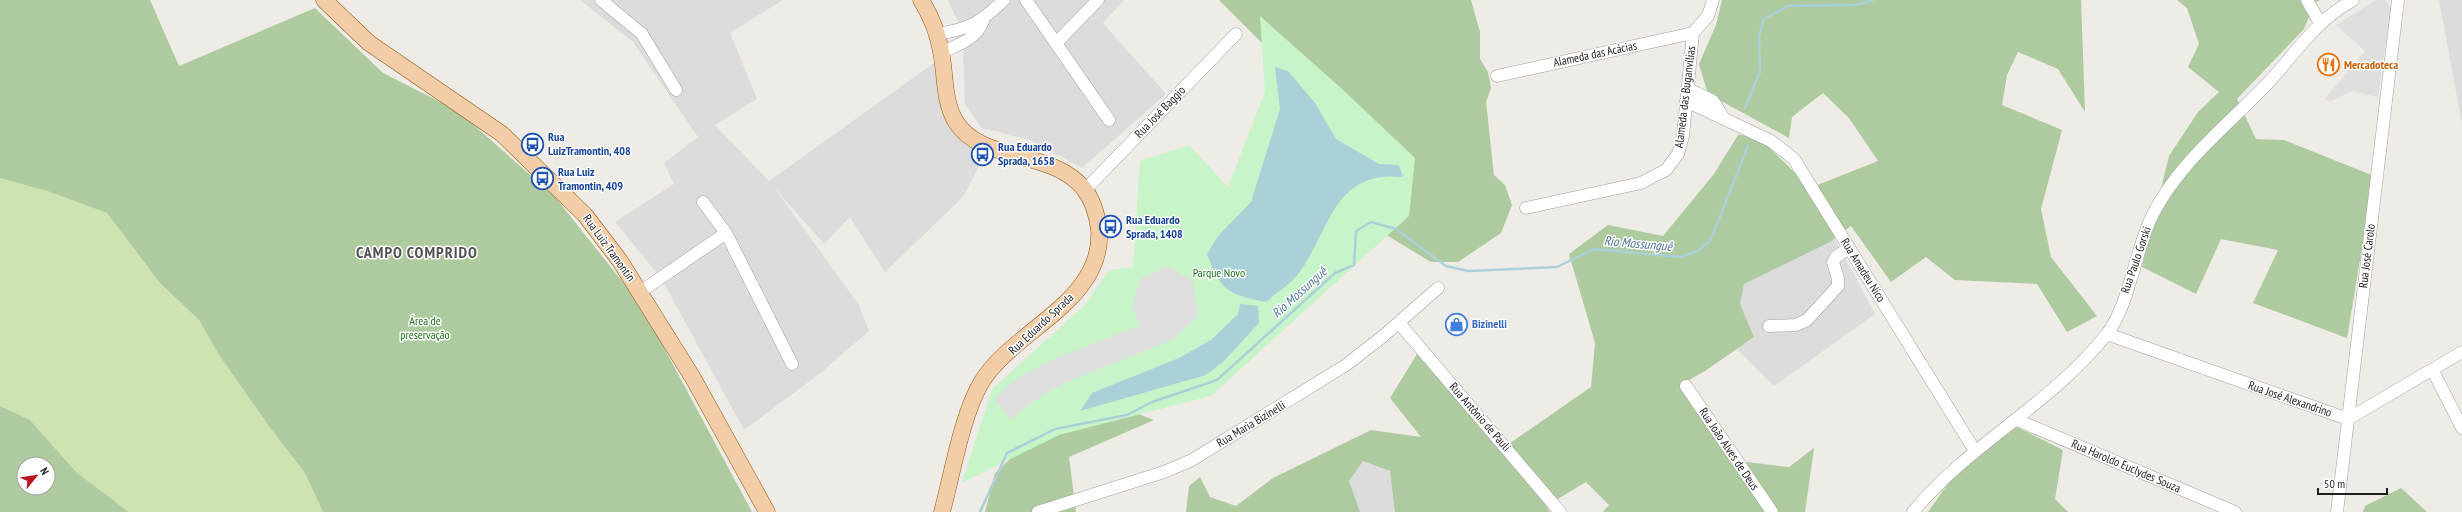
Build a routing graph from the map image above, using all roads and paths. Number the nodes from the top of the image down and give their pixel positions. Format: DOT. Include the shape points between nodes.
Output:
graph roads {
  1 [pos="324,0"];
  2 [pos="601,0"];
  3 [pos="921,0"];
  4 [pos="1004,0"];
  5 [pos="1026,0"];
  6 [pos="1098,0"];
  7 [pos="1713,0"];
  8 [pos="2307,0"];
  9 [pos="2353,0"];
  10 [pos="2398,0"];
  11 [pos="984,20"];
  12 [pos="2320,23"];
  13 [pos="1693,33"];
  14 [pos="937,34"];
  15 [pos="1236,34"];
  16 [pos="1056,43"];
  17 [pos="942,52"];
  18 [pos="1497,76"];
  19 [pos="1688,89"];
  20 [pos="676,90"];
  21 [pos="1686,101"];
  22 [pos="1723,117"];
  23 [pos="1109,120"];
  24 [pos="1084,190"];
  25 [pos="703,202"];
  26 [pos="1526,208"];
  27 [pos="726,233"];
  28 [pos="1849,248"];
  29 [pos="1438,288"];
  30 [pos="640,292"];
  31 [pos="1399,323"];
  32 [pos="1769,326"];
  33 [pos="2107,334"];
  34 [pos="2462,352"];
  35 [pos="792,364"];
  36 [pos="2433,371"];
  37 [pos="1686,386"];
  38 [pos="2348,419"];
  39 [pos="2017,420"];
  40 [pos="2462,428"];
  41 [pos="1975,451"];
  42 [pos="767,512"];
  43 [pos="942,512"];
  44 [pos="1038,512"];
  45 [pos="1560,512"];
  46 [pos="1772,512"];
  47 [pos="1913,512"];
  48 [pos="2235,512"];
  49 [pos="2337,512"];
  1 -- 30 [label="main road, Rua Luiz Tramontin" via="369,43 488,123 534,163 601,233"];
  2 -- 20 [label="street" via="642,34"];
  3 -- 14 [label="main road, Rua Eduardo Sprada"];
  4 -- 11 [label="street"];
  5 -- 16 [label="street"];
  6 -- 16 [label="street"];
  7 -- 13 [label="street, Alameda das Buganvílias" via="1708,16"];
  8 -- 12 [label="street"];
  9 -- 12 [label="street, Rua Paulo Gorski"];
  10 -- 38 [label="street, Rua José Carolo"];
  11 -- 14 [label="street" via="962,30"];
  11 -- 17 [label="street" via="971,38"];
  12 -- 33 [label="street, Rua Paulo Gorski" via="2271,80 2207,143 2173,182 2144,233 2120,307"];
  13 -- 18 [label="street, Alameda das Acácias"];
  13 -- 19 [label="street, Alameda das Buganvílias"];
  14 -- 17 [label="main road, Rua Eduardo Sprada"];
  15 -- 24 [label="street, Rua José Baggio"];
  16 -- 23 [label="street"];
  17 -- 24 [label="main road, Rua Eduardo Sprada" via="949,106 956,122 967,135 986,145 1061,170"];
  19 -- 21 [label="street, Alameda das Buganvílias"];
  19 -- 22 [label="street, Rua Amadeu Nico" via="1713,102"];
  21 -- 22 [label="street, Rua Amadeu Nico"];
  21 -- 26 [label="street, Alameda das Buganvílias" via="1683,136 1678,154 1673,164 1659,176 1641,183"];
  22 -- 28 [label="street, Rua Amadeu Nico" via="1789,153"];
  24 -- 43 [label="main road, Rua Eduardo Sprada" via="1098,223 1099,238 1095,260 1083,282 1066,302 998,362 981,383 969,412"];
  25 -- 27 [label="street"];
  27 -- 30 [label="street"];
  27 -- 35 [label="street"];
  28 -- 32 [label="street" via="1833,262 1838,286 1807,320 1796,325"];
  28 -- 41 [label="street, Rua Amadeu Nico"];
  29 -- 31 [label="street, Rua Maria Bizinelli"];
  30 -- 42 [label="main road, Rua Luiz Tramontin" via="698,387"];
  31 -- 44 [label="street, Rua Maria Bizinelli" via="1346,365 1192,460 1164,472"];
  31 -- 45 [label="street, Rua Antônio de Pauli"];
  33 -- 38 [label="street, Rua José Alexandrino"];
  33 -- 39 [label="street, Rua Paulo Gorski" via="2074,370"];
  34 -- 36 [label="street, Rua José Alexandrino"];
  36 -- 38 [label="street, Rua José Alexandrino"];
  36 -- 40 [label="street"];
  37 -- 46 [label="street, Rua João Alves de Deus"];
  38 -- 49 [label="street, Rua José Carolo"];
  39 -- 41 [label="street, Rua Paulo Gorski"];
  39 -- 48 [label="street, Rua Haroldo Euclydes Souza"];
  41 -- 47 [label="street, Rua Paulo Gorski" via="1941,480"];
}
